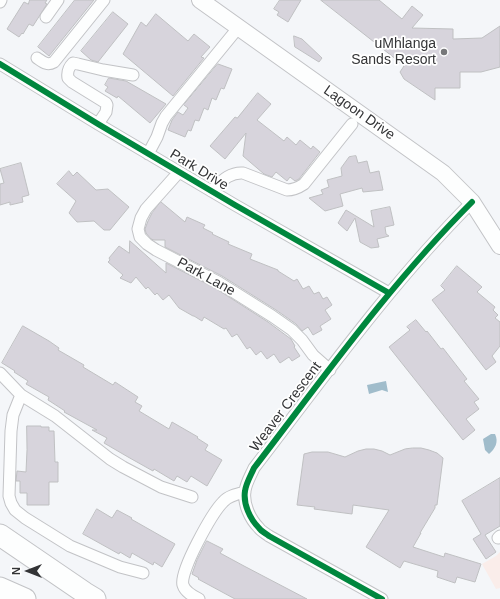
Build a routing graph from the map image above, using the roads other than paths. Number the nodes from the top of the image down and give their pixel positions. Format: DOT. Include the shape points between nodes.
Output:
graph roads {
  1 [pos="58,0"];
  2 [pos="104,0"];
  3 [pos="200,0"];
  4 [pos="46,17"];
  5 [pos="238,28"];
  6 [pos="37,58"];
  7 [pos="0,64"];
  8 [pos="133,75"];
  9 [pos="98,124"];
  10 [pos="352,124"];
  11 [pos="148,154"];
  12 [pos="179,172"];
  13 [pos="211,191"];
  14 [pos="472,202"];
  15 [pos="500,246"];
  16 [pos="389,293"];
  17 [pos="330,370"];
  18 [pos="0,373"];
  19 [pos="21,395"];
  20 [pos="245,492"];
  21 [pos="192,497"];
  22 [pos="0,535"];
  23 [pos="143,573"];
  24 [pos="0,588"];
  25 [pos="90,596"];
  26 [pos="25,599"];
  27 [pos="199,599"];
  28 [pos="382,599"];
  1 -- 4 [label="street"];
  2 -- 6 [label="street" via="54,62 48,64"];
  3 -- 5 [label="street, Lagoon Drive"];
  5 -- 11 [label="street" via="166,116"];
  5 -- 14 [label="street, Lagoon Drive" via="427,161"];
  7 -- 9 [label="street, Park Drive"];
  8 -- 9 [label="street" via="78,64 69,66 68,78 107,105 106,112"];
  9 -- 11 [label="street, Park Drive"];
  10 -- 13 [label="street" via="299,187 287,190 238,173 225,178"];
  11 -- 12 [label="street, Park Drive"];
  12 -- 13 [label="street, Park Drive"];
  12 -- 17 [label="street, Park Lane" via="146,209 138,229 140,237 156,250 218,282 292,330"];
  13 -- 16 [label="street, Park Drive"];
  14 -- 15 [label="street, Lagoon Drive"];
  14 -- 16 [label="street, Weaver Crescent"];
  16 -- 17 [label="street, Weaver Crescent"];
  17 -- 20 [label="street, Weaver Crescent" via="254,468"];
  18 -- 19 [label="street"];
  19 -- 21 [label="street" via="55,416 123,467 160,487"];
  19 -- 23 [label="street" via="13,415 11,431 9,496 15,510 70,546 120,567"];
  20 -- 27 [label="street" via="224,501 210,518 192,552 182,585"];
  20 -- 28 [label="street" via="246,505 252,520 260,530"];
  22 -- 25 [label="highway"];
  24 -- 26 [label="highway"];
}
